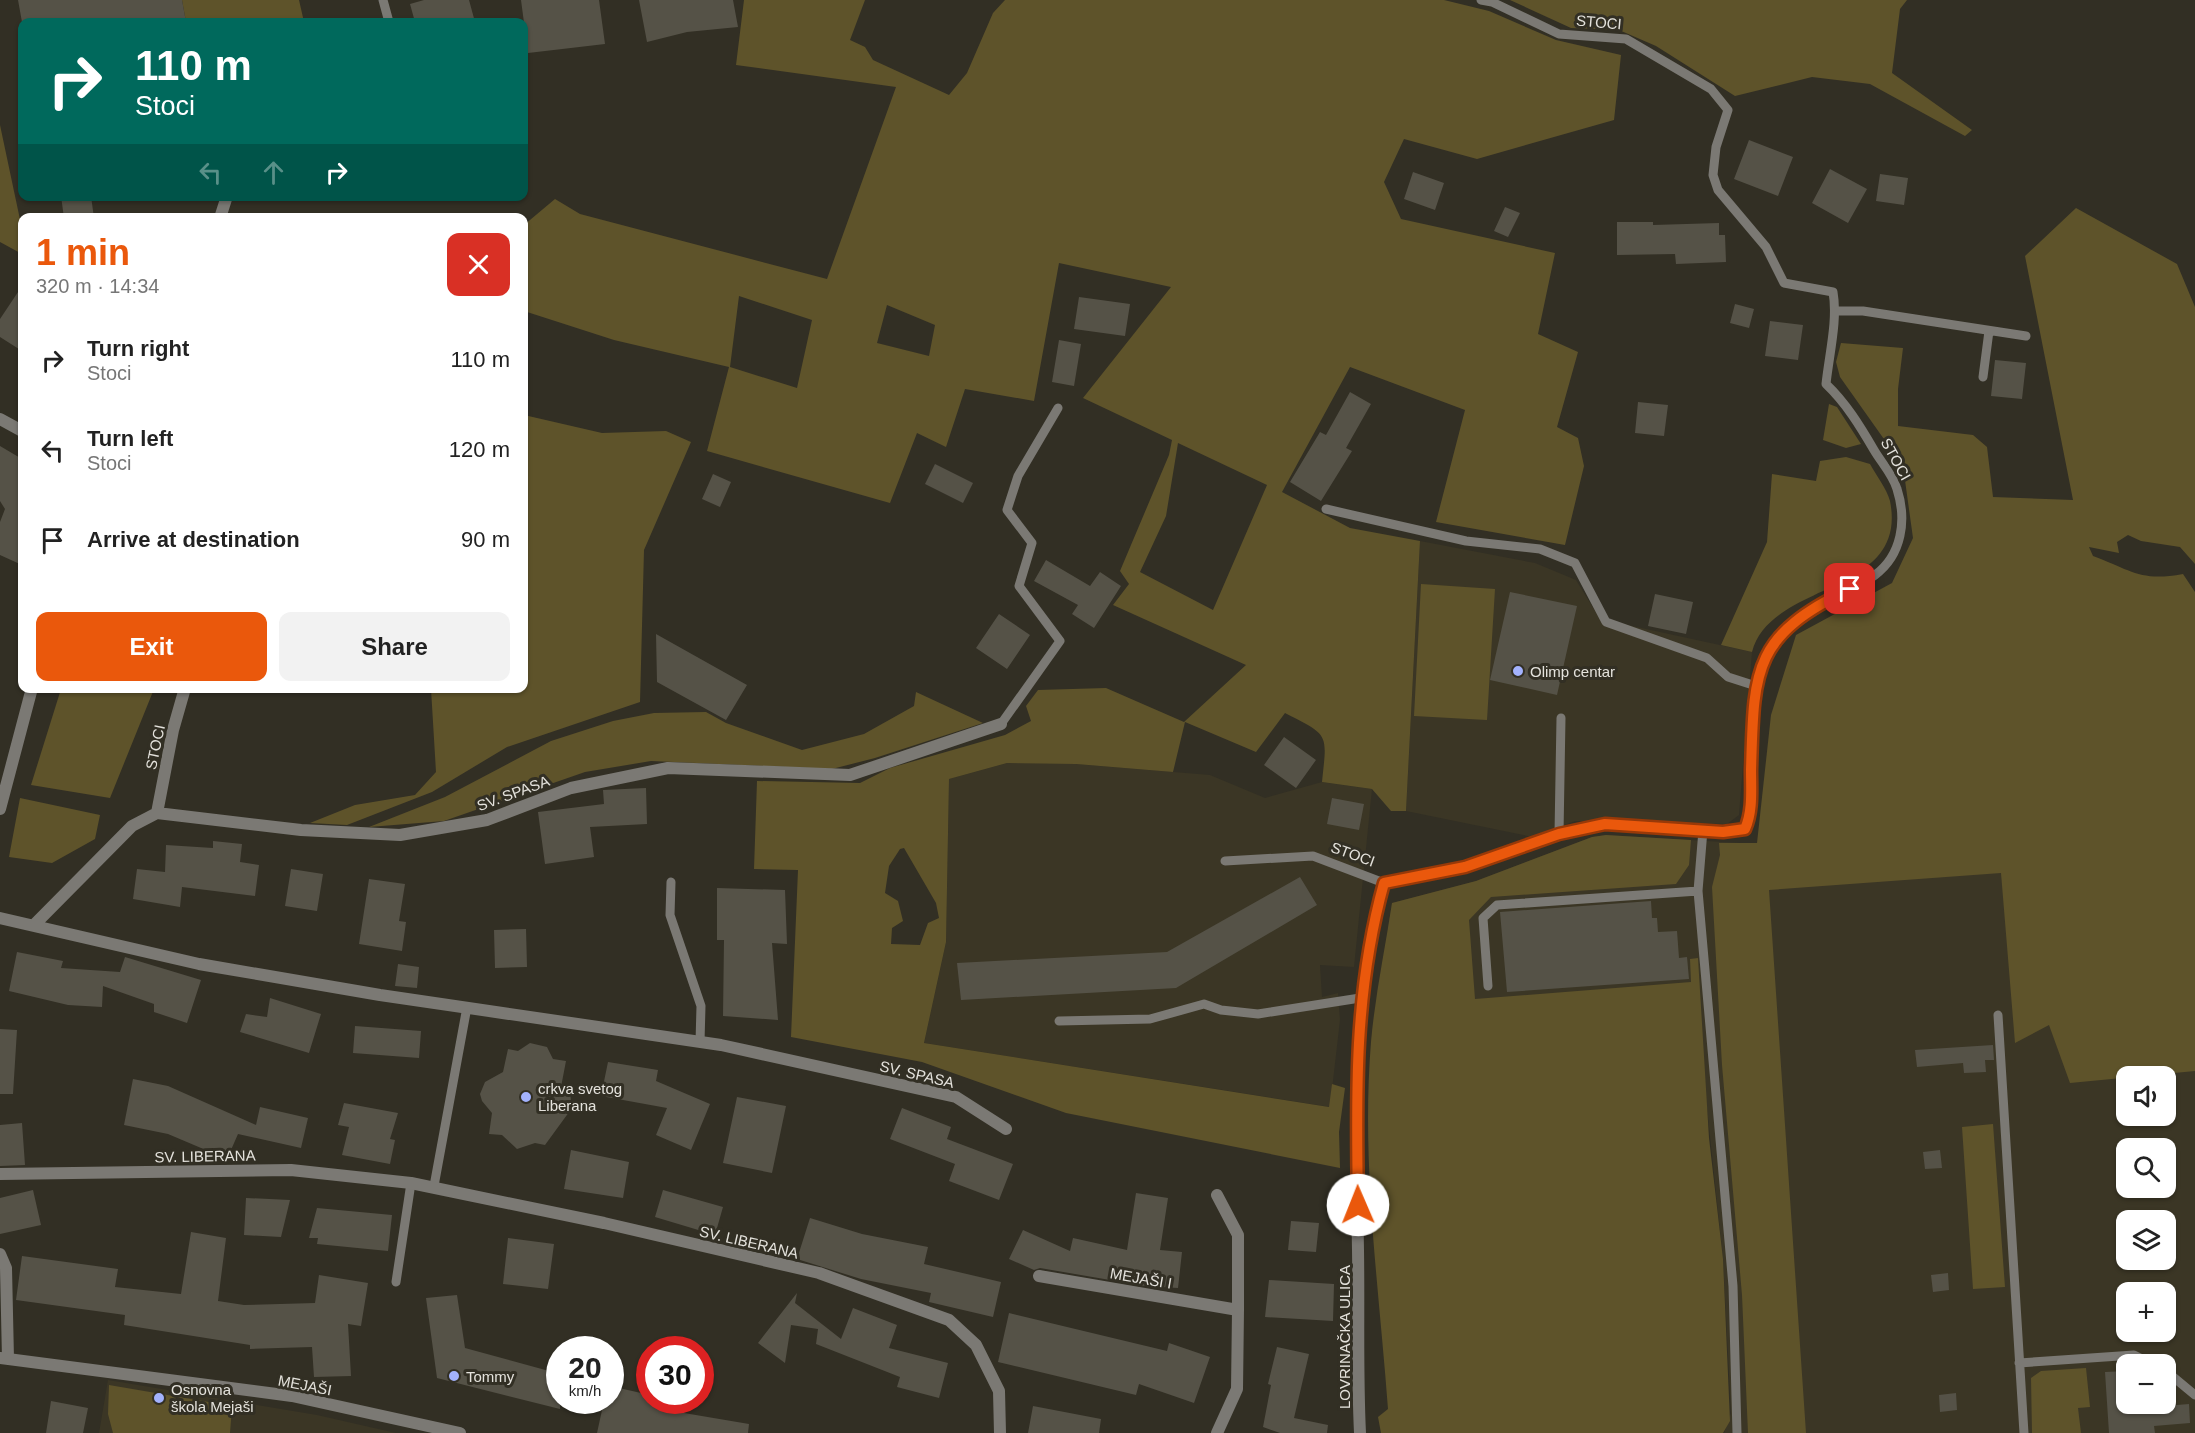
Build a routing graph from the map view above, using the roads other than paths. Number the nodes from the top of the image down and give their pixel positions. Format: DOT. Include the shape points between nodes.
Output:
graph roads {
  1 [pos="383,0"];
  2 [pos="1481,0"];
  3 [pos="388,18"];
  4 [pos="1836,311"];
  5 [pos="1989,331"];
  6 [pos="2026,336"];
  7 [pos="1983,378"];
  8 [pos="1058,408"];
  9 [pos="0,418"];
  10 [pos="18,429"];
  11 [pos="1326,509"];
  12 [pos="1756,686"];
  13 [pos="31,693"];
  14 [pos="184,693"];
  15 [pos="1562,718"];
  16 [pos="1001,724"];
  17 [pos="0,809"];
  18 [pos="157,813"];
  19 [pos="1703,830"];
  20 [pos="1559,834"];
  21 [pos="1225,861"];
  22 [pos="671,882"];
  23 [pos="1384,883"];
  24 [pos="1698,891"];
  25 [pos="0,918"];
  26 [pos="34,925"];
  27 [pos="1488,986"];
  28 [pos="1360,999"];
  29 [pos="467,1006"];
  30 [pos="1998,1014"];
  31 [pos="1059,1022"];
  32 [pos="700,1042"];
  33 [pos="1006,1129"];
  34 [pos="0,1174"];
  35 [pos="411,1183"];
  36 [pos="434,1186"];
  37 [pos="1217,1195"];
  38 [pos="0,1254"];
  39 [pos="1039,1276"];
  40 [pos="396,1282"];
  41 [pos="1238,1310"];
  42 [pos="2116,1356"];
  43 [pos="4,1358"];
  44 [pos="2019,1363"];
  45 [pos="2176,1379"];
  46 [pos="2195,1395"];
  47 [pos="460,1433"];
  48 [pos="1000,1433"];
  49 [pos="1217,1433"];
  50 [pos="1360,1433"];
  51 [pos="1737,1433"];
  52 [pos="2024,1433"];
  1 -- 3 [label="lane"];
  2 -- 4 [label="lane, STOCI" via="1559,34 1626,39 1711,89 1728,110 1716,147 1713,176 1718,190 1766,247 1784,283 1833,292"];
  4 -- 5 [label="lane" via="1863,311"];
  4 -- 12 [label="lane, STOCI" via="1826,384 1855,416 1897,488 1902,533 1887,564 1876,574 1812,611 1773,641"];
  5 -- 6 [label="lane"];
  5 -- 7 [label="lane"];
  8 -- 16 [label="lane" via="1018,476 1007,510 1032,543 1019,586 1060,641"];
  9 -- 10 [label="street"];
  11 -- 12 [label="lane" via="1466,541 1540,549 1575,563 1606,622 1707,658 1728,677"];
  12 -- 19 [label="lane, STOCI" via="1748,821 1745,829 1734,832"];
  13 -- 17 [label="street"];
  14 -- 18 [label="street, STOCI"];
  15 -- 20 [label="lane"];
  16 -- 18 [label="street, SV. SPASA" via="850,775 668,768 571,788 487,820 400,835 301,830"];
  18 -- 26 [label="street" via="132,826"];
  19 -- 20 [label="lane, STOCI" via="1605,824"];
  19 -- 24 [label="lane"];
  20 -- 23 [label="lane, STOCI" via="1465,867"];
  21 -- 23 [label="lane, STOCI" via="1313,856"];
  22 -- 32 [label="lane" via="670,915 700,1006"];
  23 -- 28 [label="street, LOVRINAČKA ULICA"];
  24 -- 27 [label="lane" via="1497,905 1483,918"];
  24 -- 51 [label="lane" via="1733,1286"];
  25 -- 26 [label="street, SV. SPASA"];
  26 -- 29 [label="street, SV. SPASA" via="199,964"];
  28 -- 31 [label="lane" via="1258,1014 1204,1004 1150,1019"];
  28 -- 50 [label="street, LOVRINAČKA ULICA" via="1356,1108"];
  29 -- 32 [label="street, SV. SPASA"];
  29 -- 36 [label="lane"];
  30 -- 44 [label="lane"];
  32 -- 33 [label="street, SV. SPASA" via="956,1097"];
  34 -- 35 [label="street, SV. LIBERANA" via="291,1170"];
  35 -- 36 [label="street, SV. LIBERANA"];
  35 -- 40 [label="lane"];
  36 -- 48 [label="street, SV. LIBERANA" via="819,1273 948,1320 976,1345 999,1391"];
  37 -- 41 [label="street" via="1238,1235"];
  38 -- 43 [label="street" via="6,1268"];
  39 -- 41 [label="street, MEJAŠI I"];
  41 -- 49 [label="street" via="1237,1389"];
  42 -- 44 [label="lane"];
  43 -- 47 [label="street, MEJAŠI" via="292,1396"];
  44 -- 52 [label="lane"];
  45 -- 46 [label="lane"];
}
